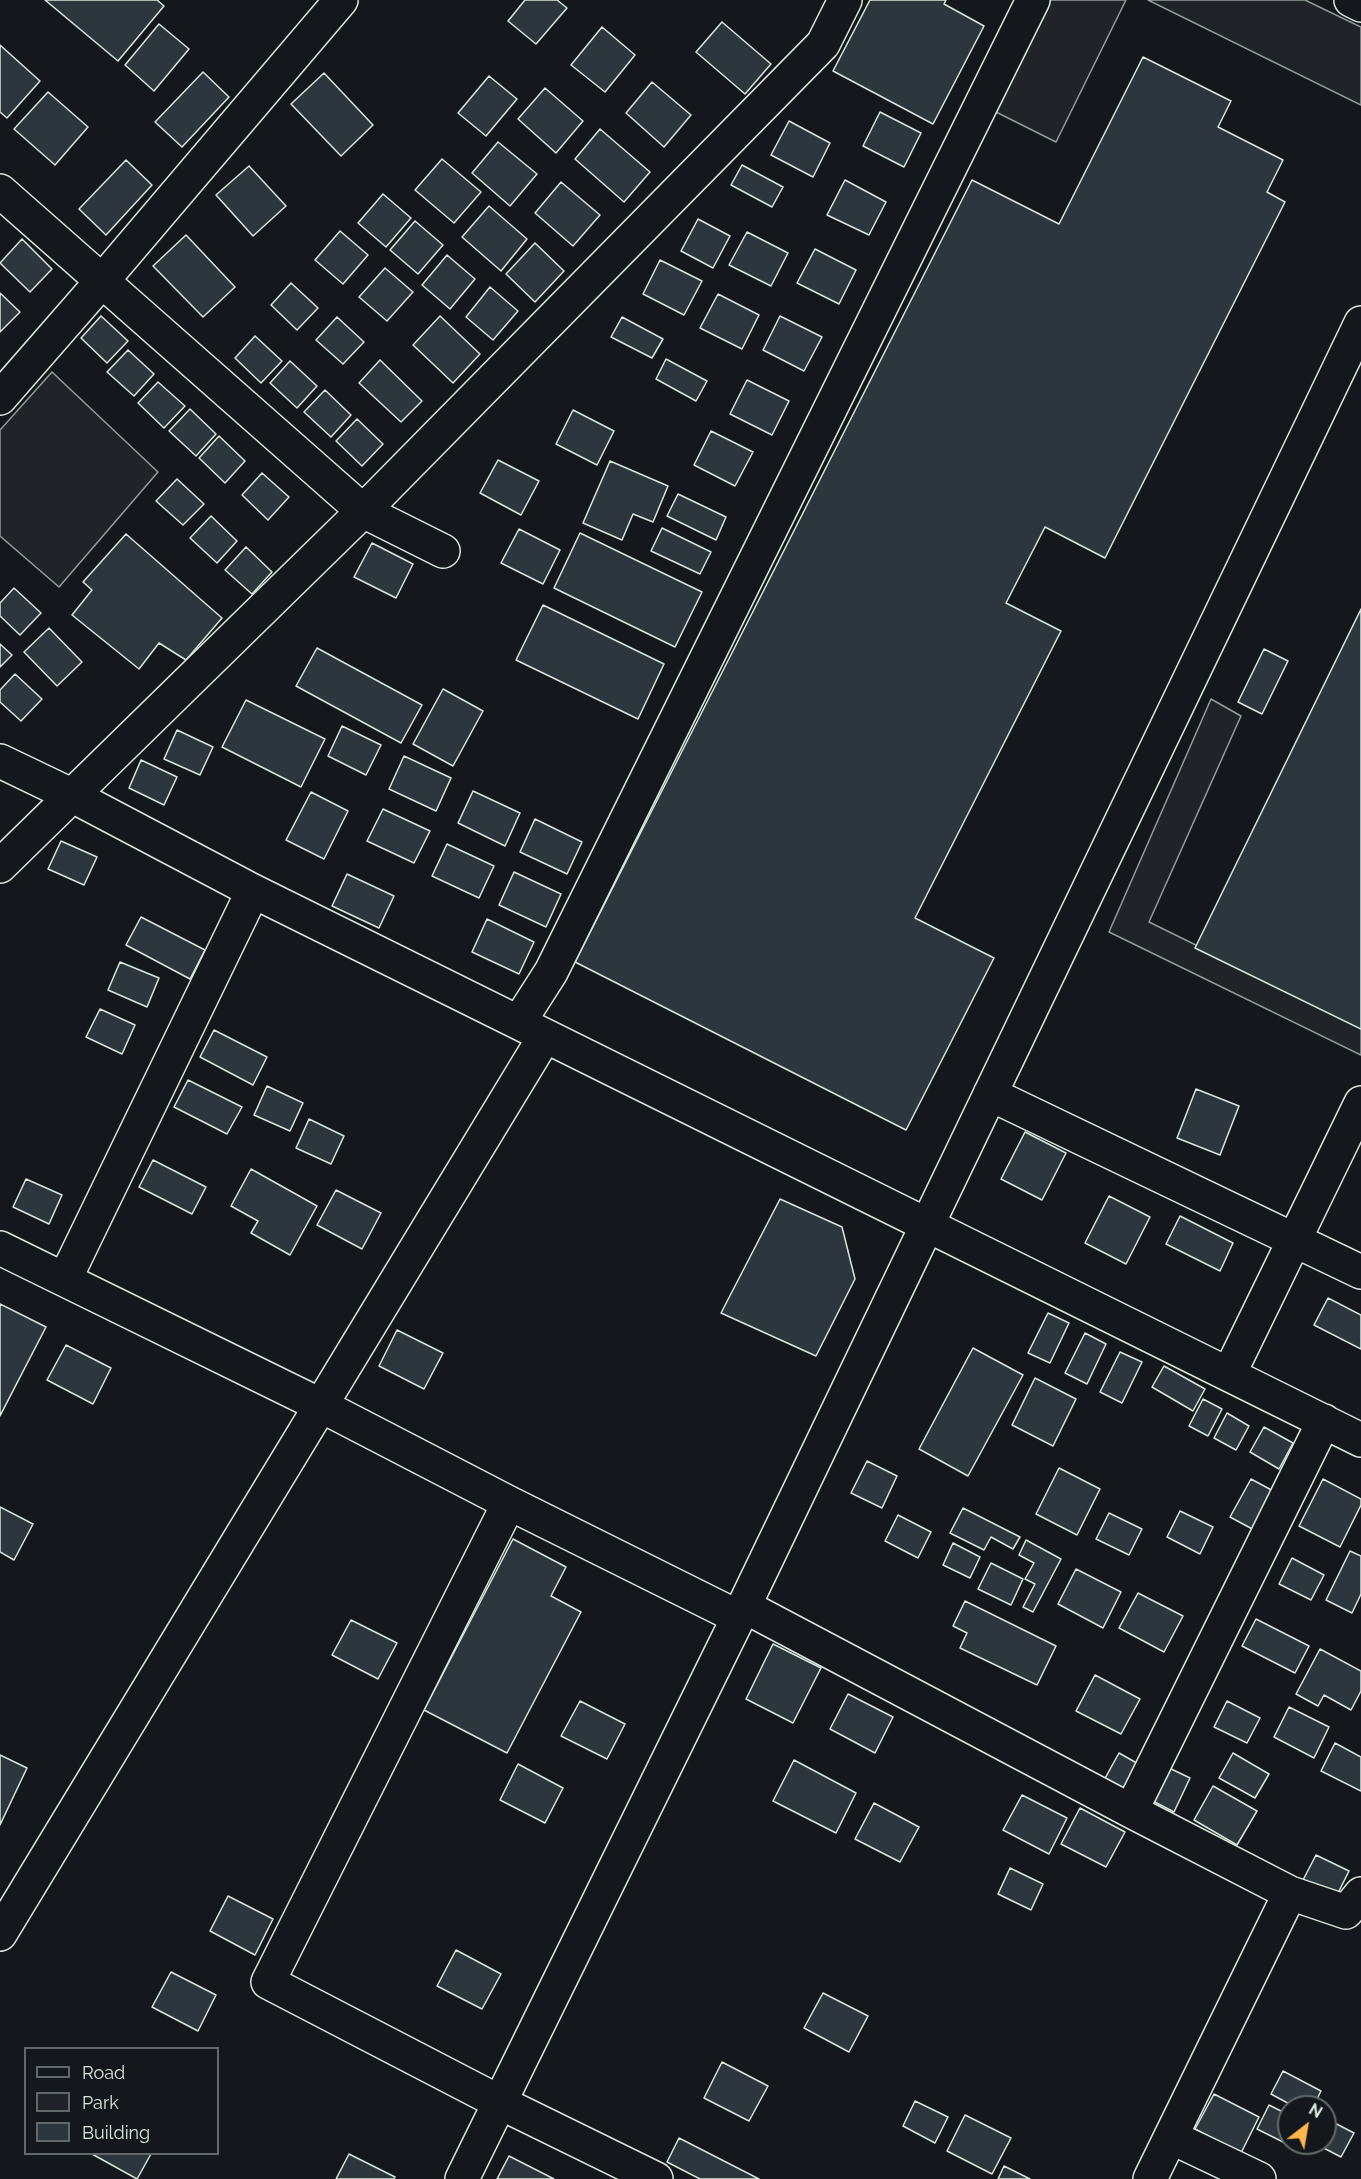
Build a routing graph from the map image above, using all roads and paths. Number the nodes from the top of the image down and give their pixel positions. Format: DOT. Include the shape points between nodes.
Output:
graph roads {
  1 [pos="341,0"];
  2 [pos="845,0"];
  3 [pos="1033,0"];
  4 [pos="1351,0"];
  5 [pos="1361,5"];
  6 [pos="0,191"];
  7 [pos="102,281"];
  8 [pos="1361,324"];
  9 [pos="0,398"];
  10 [pos="363,511"];
  11 [pos="443,551"];
  12 [pos="0,761"];
  13 [pos="73,796"];
  14 [pos="0,866"];
  15 [pos="253,891"];
  16 [pos="532,1029"];
  17 [pos="990,1094"];
  18 [pos="1361,1103"];
  19 [pos="926,1226"];
  20 [pos="1294,1239"];
  21 [pos="0,1248"];
  22 [pos="1361,1272"];
  23 [pos="65,1280"];
  24 [pos="1230,1374"];
  25 [pos="320,1406"];
  26 [pos="1324,1421"];
  27 [pos="1361,1440"];
  28 [pos="509,1503"];
  29 [pos="741,1611"];
  30 [pos="1131,1811"];
  31 [pos="1290,1893"];
  32 [pos="1361,1894"];
  33 [pos="0,1934"];
  34 [pos="501,2103"];
  35 [pos="1170,2137"];
  36 [pos="462,2179"];
  37 [pos="656,2179"];
  38 [pos="1150,2179"];
  39 [pos="1259,2179"];
  1 -- 7 [label="street"];
  2 -- 10 [label="street" via="823,44"];
  3 -- 16 [label="street" via="551,972"];
  4 -- 5 [label="street"];
  6 -- 7 [label="street"];
  7 -- 9 [label="street"];
  7 -- 10 [label="street"];
  8 -- 17 [label="street"];
  10 -- 11 [label="street"];
  10 -- 13 [label="street"];
  12 -- 13 [label="street"];
  13 -- 14 [label="street"];
  13 -- 15 [label="street"];
  15 -- 16 [label="street"];
  15 -- 23 [label="street"];
  16 -- 19 [label="street"];
  16 -- 25 [label="street"];
  17 -- 19 [label="street"];
  17 -- 20 [label="street"];
  18 -- 20 [label="street"];
  19 -- 24 [label="street"];
  19 -- 29 [label="street"];
  20 -- 22 [label="street"];
  20 -- 24 [label="street"];
  21 -- 23 [label="street"];
  23 -- 25 [label="street"];
  24 -- 26 [label="street"];
  25 -- 28 [label="street"];
  25 -- 33 [label="street"];
  26 -- 27 [label="street"];
  26 -- 30 [label="street"];
  28 -- 29 [label="street"];
  28 -- 34 [label="street" via="268,1982"];
  29 -- 30 [label="street"];
  29 -- 34 [label="street"];
  30 -- 31 [label="street"];
  31 -- 32 [label="street" via="1346,1912"];
  31 -- 35 [label="street"];
  34 -- 36 [label="street"];
  34 -- 37 [label="street"];
  35 -- 38 [label="street"];
  35 -- 39 [label="street"];
}
